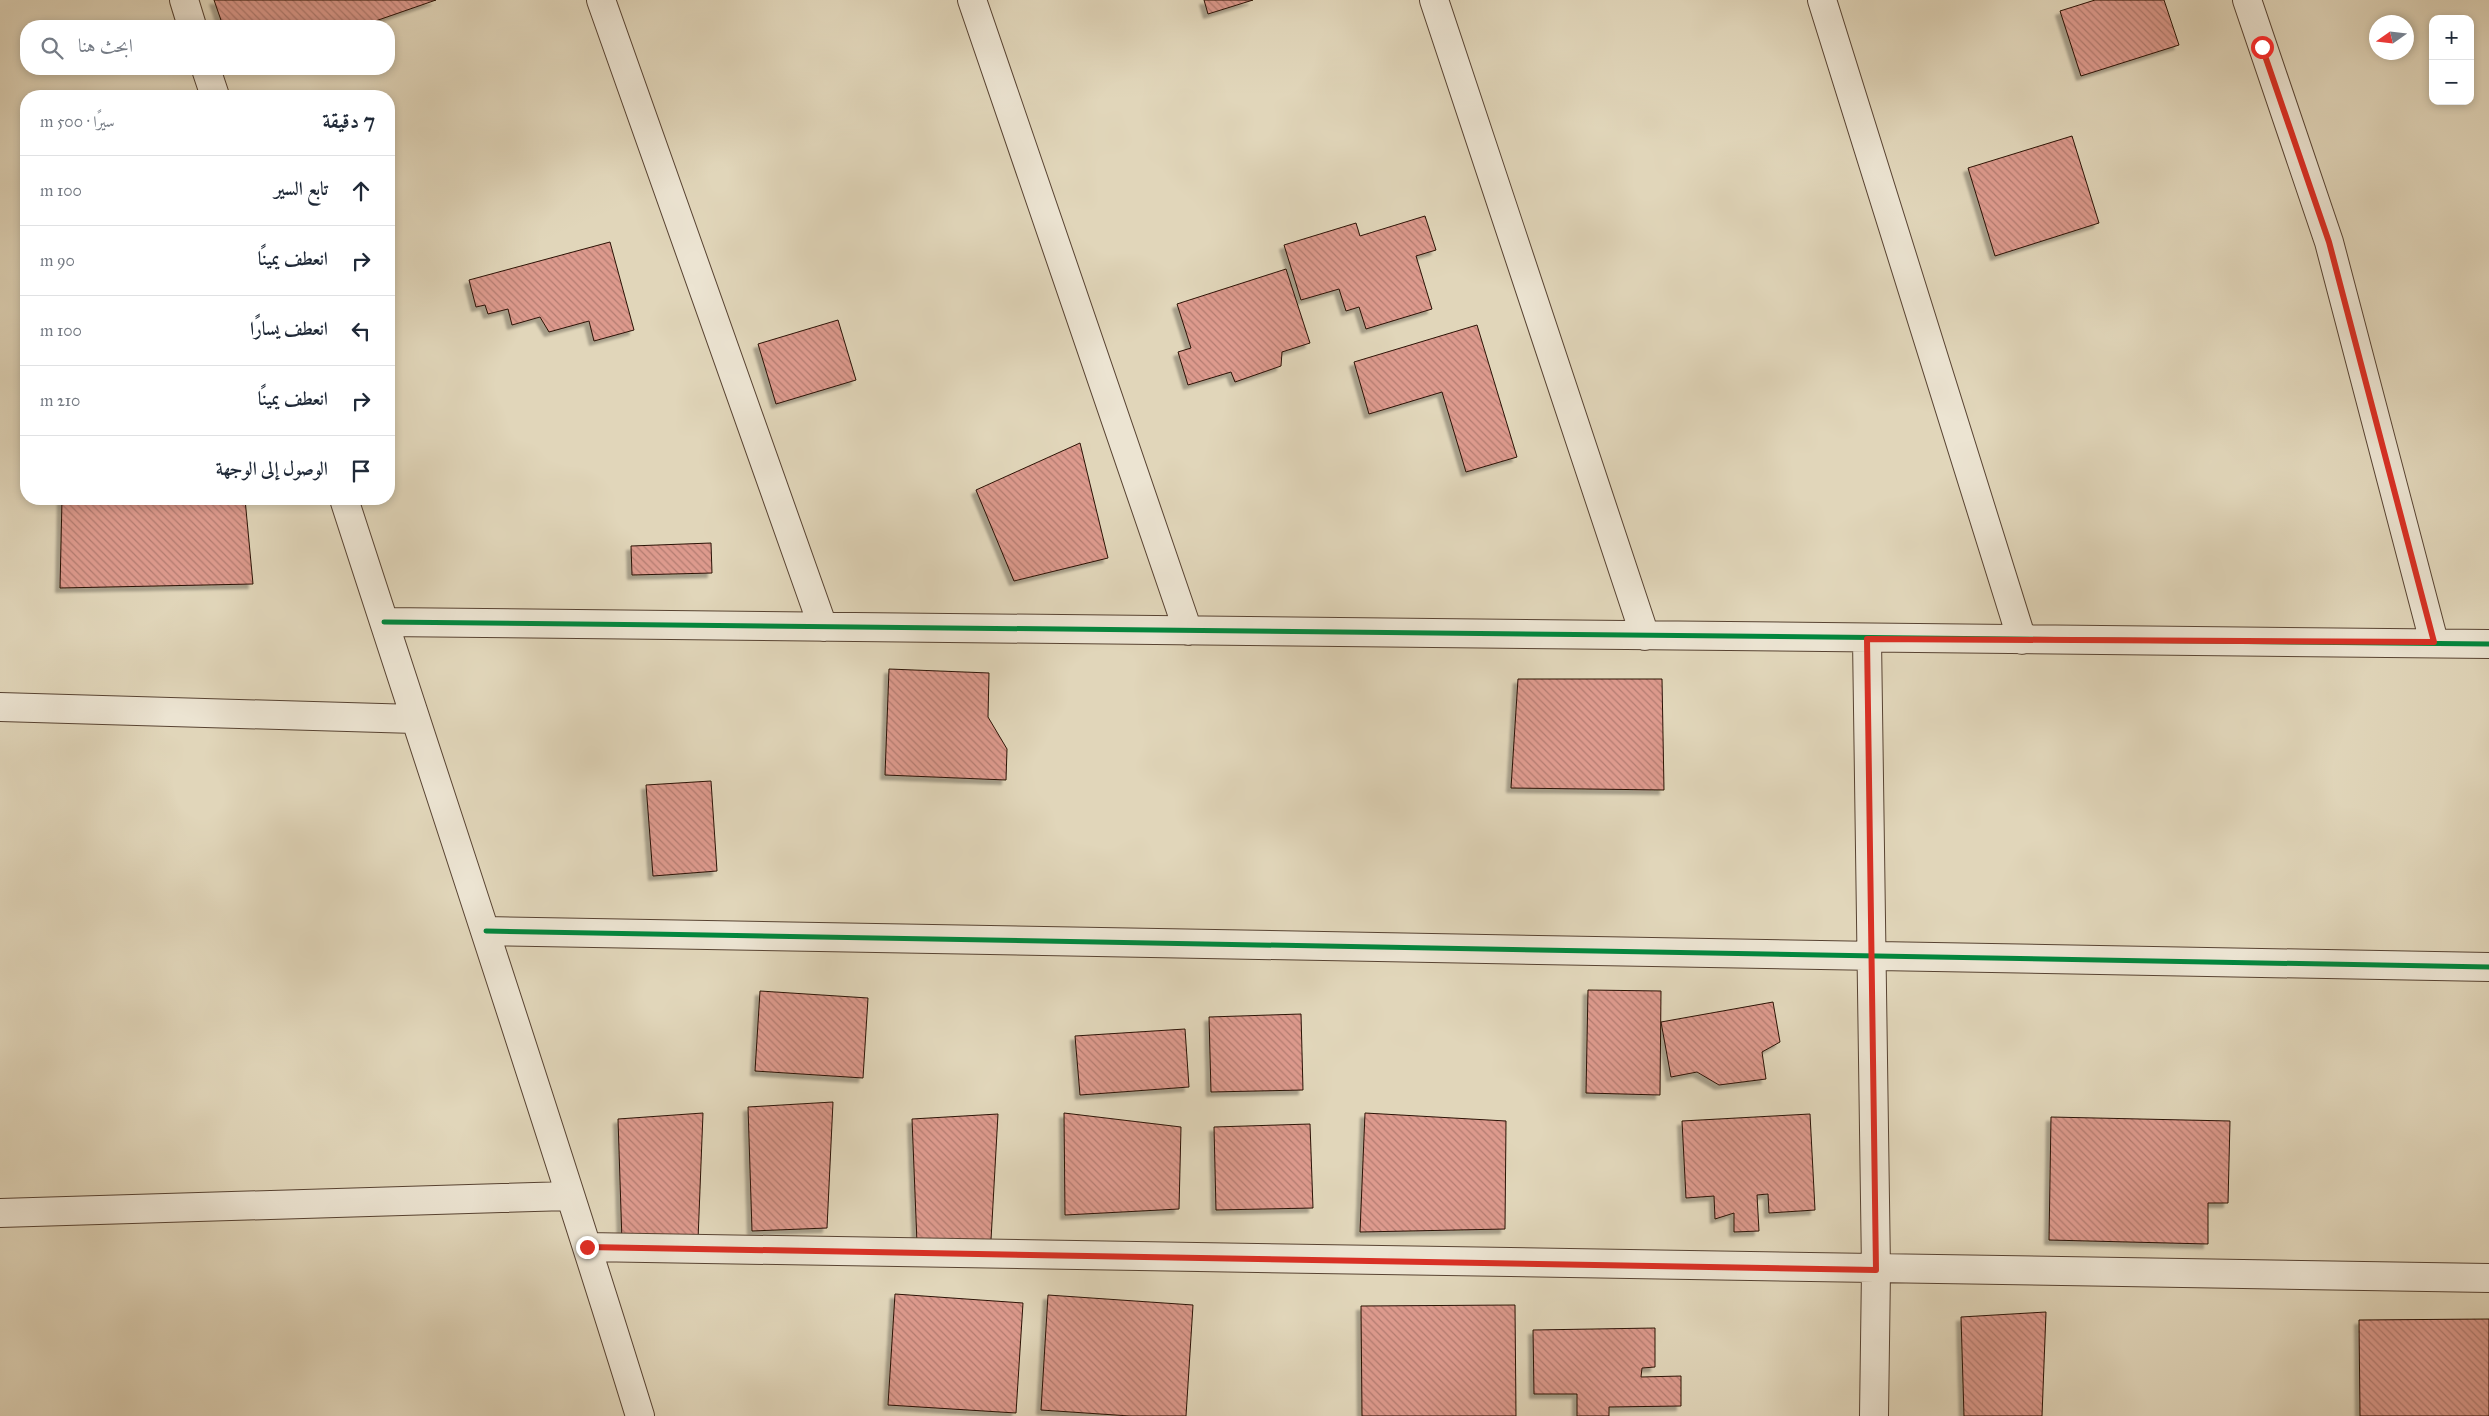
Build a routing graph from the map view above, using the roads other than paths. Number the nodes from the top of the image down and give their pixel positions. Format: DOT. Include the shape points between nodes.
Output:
graph roads {
  1 [pos="184,0"];
  2 [pos="601,0"];
  3 [pos="972,0"];
  4 [pos="1434,0"];
  5 [pos="1822,0"];
  6 [pos="2247,0"];
  7 [pos="190,20"];
  8 [pos="208,75"];
  9 [pos="213,90"];
  10 [pos="346,505"];
  11 [pos="384,622"];
  12 [pos="823,628"];
  13 [pos="1188,631"];
  14 [pos="1646,636"];
  15 [pos="1867,639"];
  16 [pos="2022,640"];
  17 [pos="2434,642"];
  18 [pos="2489,644"];
  19 [pos="0,707"];
  20 [pos="415,719"];
  21 [pos="486,931"];
  22 [pos="1871,955"];
  23 [pos="2489,967"];
  24 [pos="569,1196"];
  25 [pos="0,1213"];
  26 [pos="587,1247"];
  27 [pos="1876,1270"];
  28 [pos="2489,1278"];
  29 [pos="640,1416"];
  30 [pos="1874,1416"];
  1 -- 7 [label="street"];
  2 -- 12 [label="street"];
  3 -- 13 [label="street"];
  4 -- 14 [label="street"];
  5 -- 16 [label="street"];
  6 -- 17 [label="street" via="2329,242"];
  8 -- 9 [label="street"];
  10 -- 11 [label="street"];
  11 -- 12 [label="street"];
  11 -- 20 [label="street"];
  12 -- 13 [label="street"];
  13 -- 14 [label="street"];
  14 -- 15 [label="street"];
  15 -- 16 [label="street"];
  15 -- 22 [label="street"];
  16 -- 17 [label="street"];
  17 -- 18 [label="street"];
  19 -- 20 [label="street"];
  20 -- 21 [label="street"];
  21 -- 22 [label="street"];
  21 -- 24 [label="street"];
  22 -- 23 [label="street"];
  22 -- 27 [label="street"];
  24 -- 25 [label="street"];
  24 -- 26 [label="street"];
  26 -- 27 [label="street"];
  26 -- 29 [label="street"];
  27 -- 28 [label="street"];
  27 -- 30 [label="street"];
}
